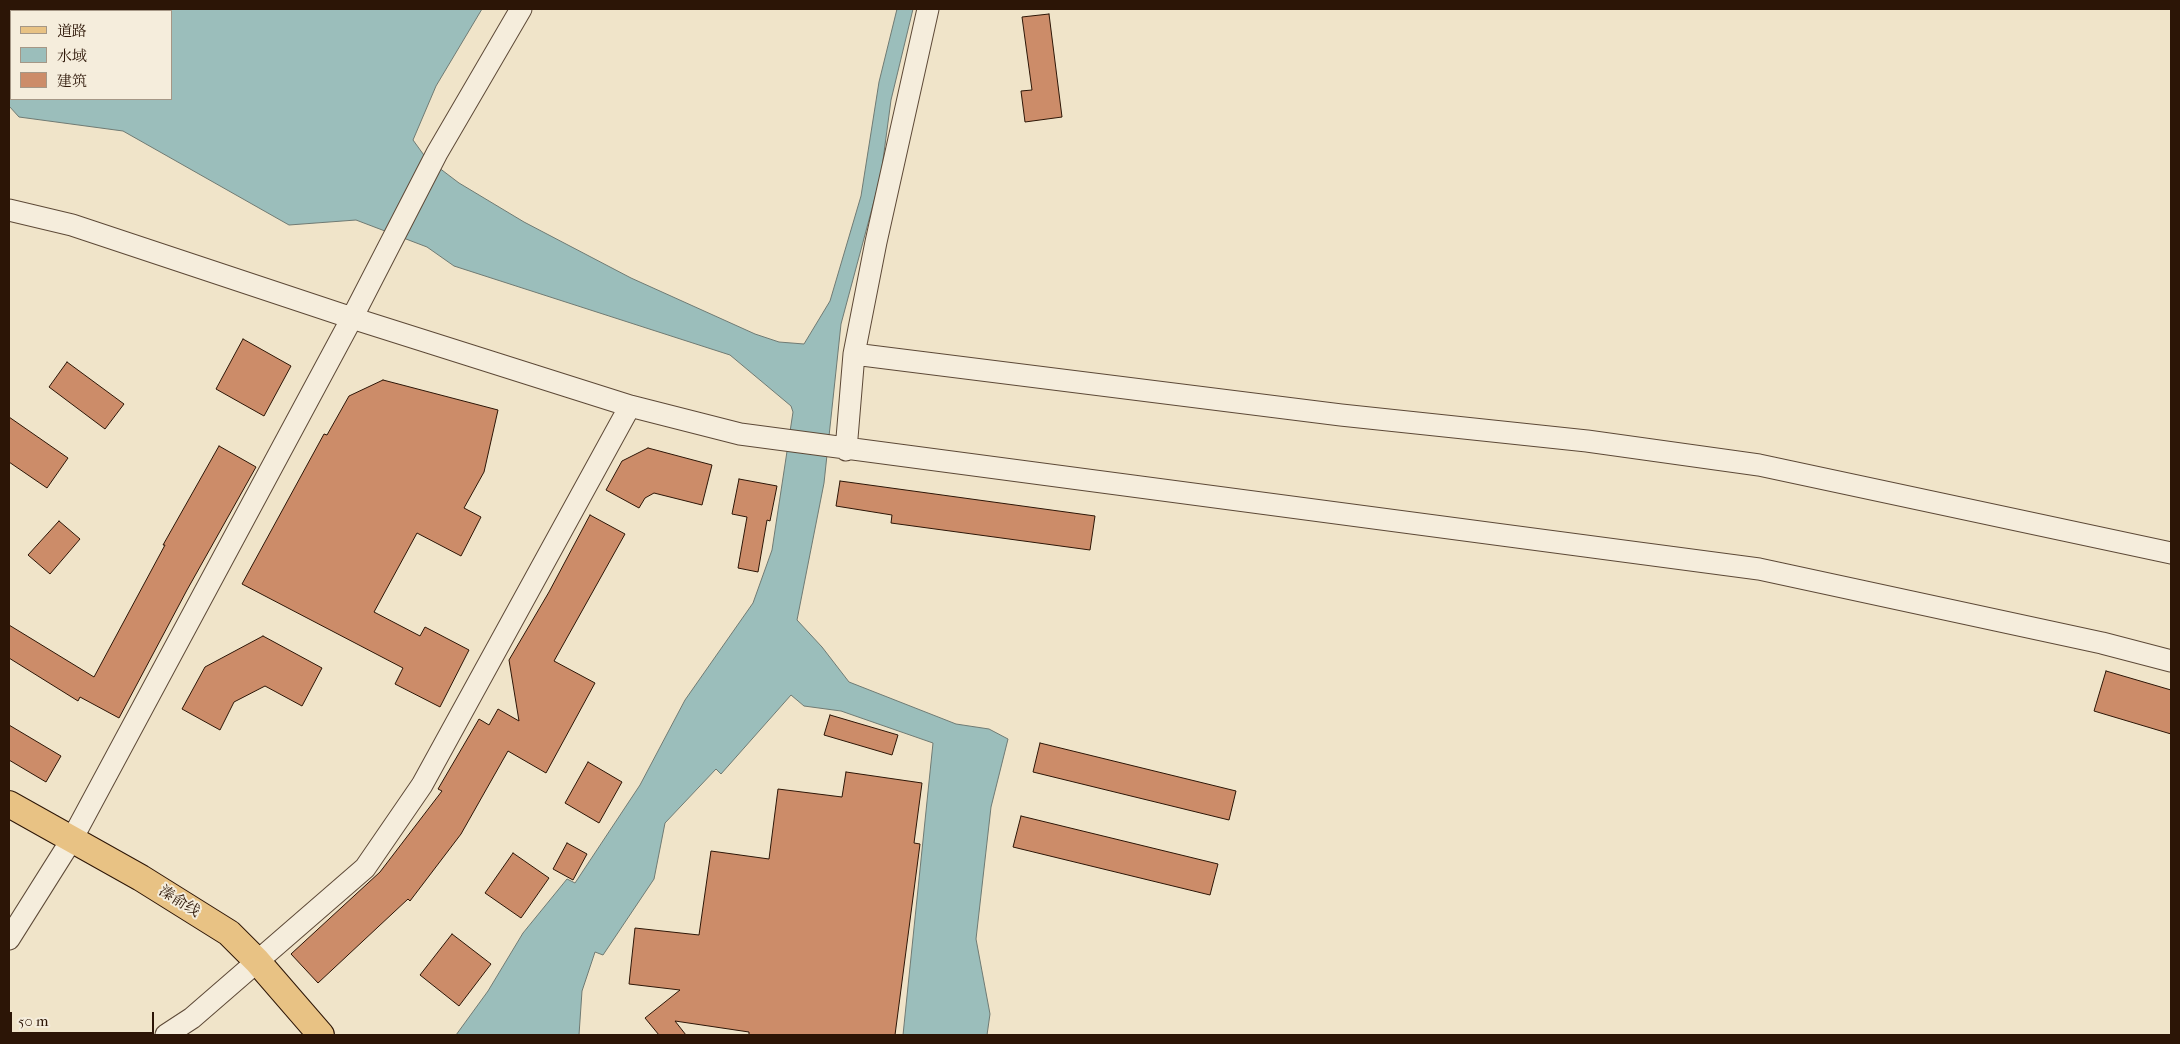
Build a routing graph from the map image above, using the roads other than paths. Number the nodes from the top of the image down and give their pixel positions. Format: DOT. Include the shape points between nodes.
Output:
graph roads {
  1 [pos="521,9"];
  2 [pos="928,9"];
  3 [pos="9,210"];
  4 [pos="352,318"];
  5 [pos="854,354"];
  6 [pos="630,406"];
  7 [pos="846,450"];
  8 [pos="2171,553"];
  9 [pos="2171,661"];
  10 [pos="9,804"];
  11 [pos="72,839"];
  12 [pos="9,939"];
  13 [pos="257,961"];
  14 [pos="166,1035"];
  15 [pos="321,1035"];
  1 -- 4 [label="street" via="437,153"];
  2 -- 5 [label="street"];
  3 -- 4 [label="street" via="72,225"];
  4 -- 6 [label="street"];
  4 -- 11 [label="street"];
  5 -- 7 [label="street"];
  5 -- 8 [label="street" via="1341,415 1587,441 1759,465"];
  6 -- 7 [label="street" via="740,434"];
  6 -- 13 [label="street" via="422,785 365,868"];
  7 -- 9 [label="street" via="1759,569 2102,643"];
  10 -- 11 [label="main road, 溱俞线"];
  11 -- 12 [label="street"];
  11 -- 13 [label="main road, 溱俞线" via="229,933"];
  13 -- 14 [label="street" via="192,1018"];
  13 -- 15 [label="main road, 溱俞线"];
}
